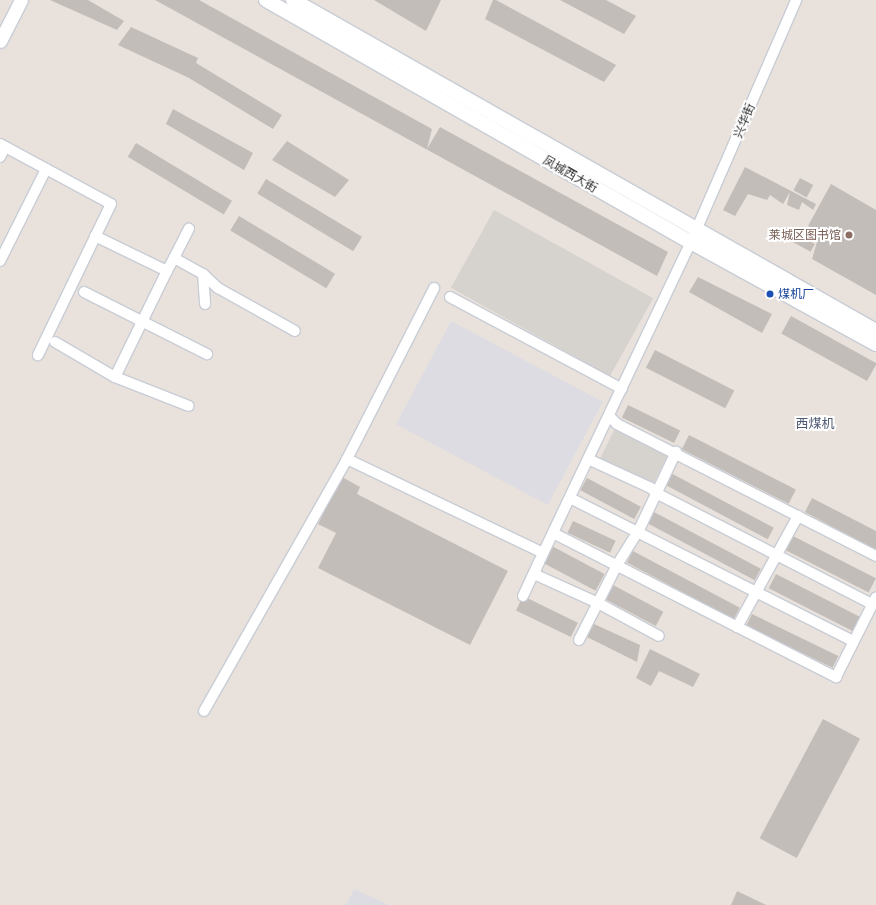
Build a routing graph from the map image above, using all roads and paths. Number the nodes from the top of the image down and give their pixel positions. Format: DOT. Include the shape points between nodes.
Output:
graph roads {
  1 [pos="21,0"];
  2 [pos="266,0"];
  3 [pos="294,0"];
  4 [pos="796,0"];
  5 [pos="0,41"];
  6 [pos="2,146"];
  7 [pos="0,157"];
  8 [pos="46,169"];
  9 [pos="189,229"];
  10 [pos="95,236"];
  11 [pos="693,236"];
  12 [pos="174,258"];
  13 [pos="0,261"];
  14 [pos="167,271"];
  15 [pos="203,274"];
  16 [pos="434,288"];
  17 [pos="84,292"];
  18 [pos="450,297"];
  19 [pos="205,304"];
  20 [pos="143,320"];
  21 [pos="295,331"];
  22 [pos="876,331"];
  23 [pos="55,342"];
  24 [pos="876,344"];
  25 [pos="207,354"];
  26 [pos="38,355"];
  27 [pos="115,377"];
  28 [pos="622,389"];
  29 [pos="189,406"];
  30 [pos="608,416"];
  31 [pos="676,452"];
  32 [pos="347,459"];
  33 [pos="588,459"];
  34 [pos="656,493"];
  35 [pos="570,498"];
  36 [pos="798,516"];
  37 [pos="638,532"];
  38 [pos="553,533"];
  39 [pos="778,556"];
  40 [pos="876,556"];
  41 [pos="541,558"];
  42 [pos="617,566"];
  43 [pos="755,591"];
  44 [pos="523,596"];
  45 [pos="874,600"];
  46 [pos="598,603"];
  47 [pos="737,627"];
  48 [pos="659,636"];
  49 [pos="579,640"];
  50 [pos="853,640"];
  51 [pos="204,712"];
  1 -- 5 [label="street"];
  2 -- 11 [label="main road, 凤城西大街"];
  3 -- 11 [label="main road, 凤城西大街"];
  4 -- 11 [label="street, 兴华街"];
  6 -- 7 [label="street"];
  6 -- 8 [label="street"];
  8 -- 10 [label="street" via="111,204"];
  8 -- 13 [label="street"];
  9 -- 12 [label="street"];
  10 -- 14 [label="street"];
  10 -- 26 [label="street"];
  11 -- 22 [label="main road, 凤城西大街"];
  11 -- 24 [label="main road, 凤城西大街"];
  11 -- 28 [label="street, 兴华街"];
  12 -- 14 [label="street"];
  12 -- 15 [label="street"];
  14 -- 20 [label="street"];
  15 -- 19 [label="street"];
  15 -- 21 [label="street" via="218,288"];
  16 -- 32 [label="street"];
  17 -- 20 [label="street"];
  18 -- 28 [label="street"];
  20 -- 25 [label="street"];
  20 -- 27 [label="street"];
  23 -- 27 [label="street"];
  27 -- 29 [label="street"];
  28 -- 30 [label="street, 兴华街"];
  30 -- 31 [label="street" via="617,424"];
  30 -- 33 [label="street, 兴华街"];
  31 -- 34 [label="street"];
  31 -- 36 [label="street"];
  32 -- 41 [label="street"];
  32 -- 51 [label="street"];
  33 -- 34 [label="street"];
  33 -- 35 [label="street, 兴华街"];
  34 -- 37 [label="street"];
  34 -- 39 [label="street"];
  35 -- 37 [label="street"];
  35 -- 38 [label="street, 兴华街"];
  36 -- 39 [label="street"];
  36 -- 40 [label="street"];
  37 -- 42 [label="street"];
  37 -- 43 [label="street"];
  38 -- 41 [label="street, 兴华街"];
  38 -- 42 [label="street"];
  39 -- 43 [label="street"];
  39 -- 45 [label="street"];
  41 -- 44 [label="street, 兴华街"];
  41 -- 46 [label="street" via="534,574"];
  42 -- 46 [label="street"];
  42 -- 47 [label="street"];
  43 -- 47 [label="street"];
  43 -- 50 [label="street"];
  45 -- 50 [label="street"];
  46 -- 48 [label="street"];
  46 -- 49 [label="street"];
  47 -- 50 [label="street" via="836,677"];
}
